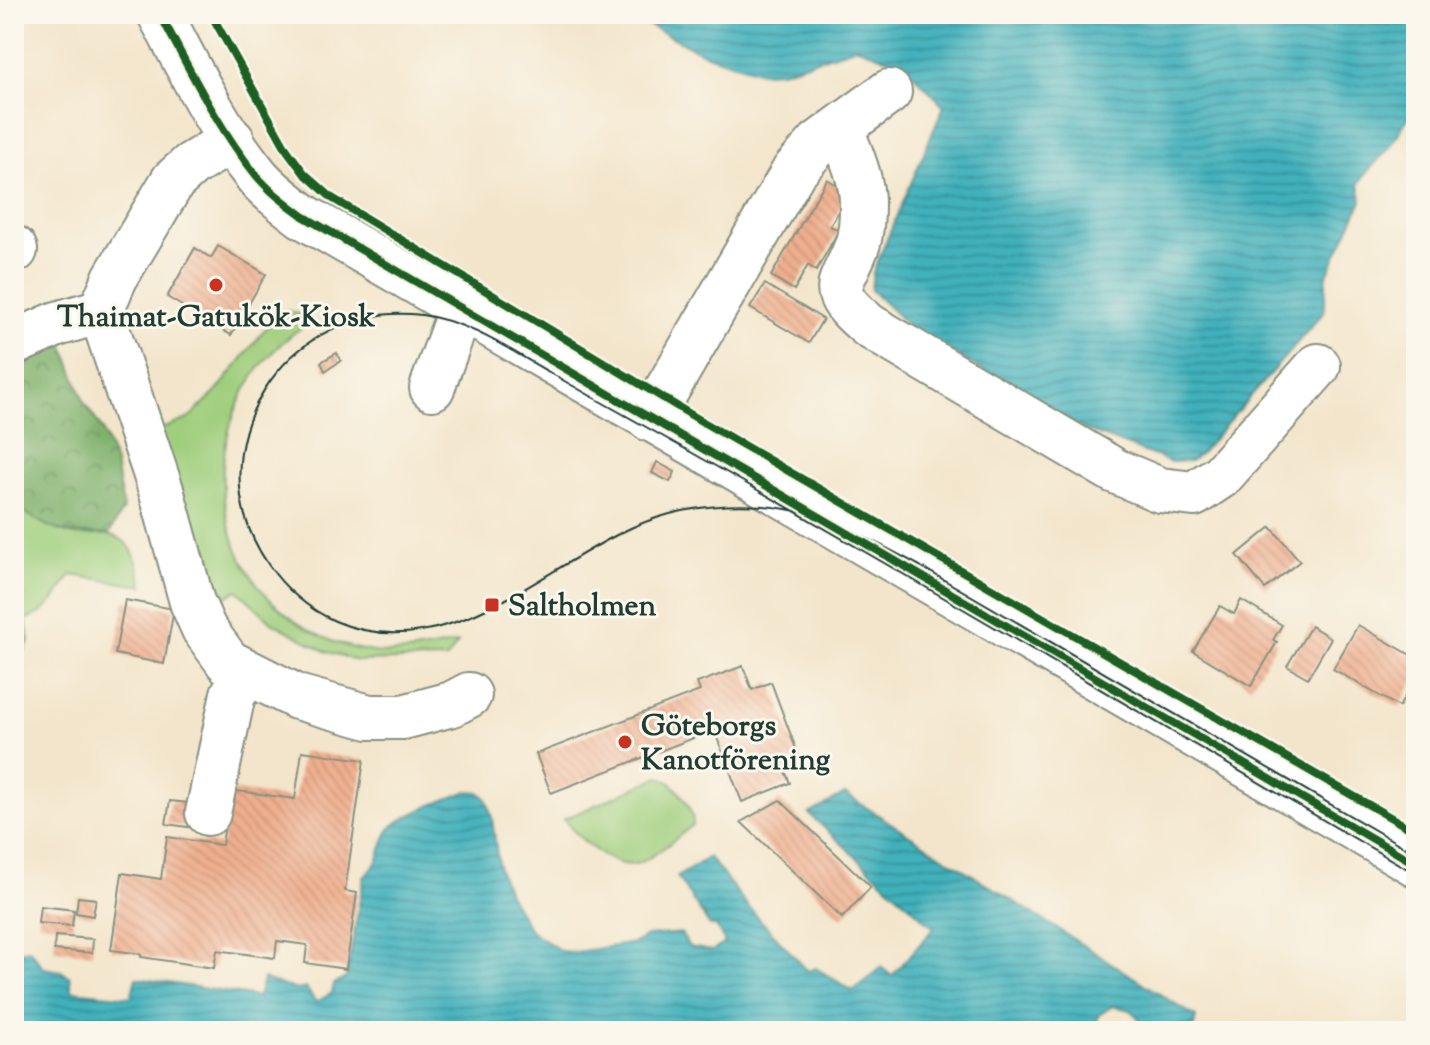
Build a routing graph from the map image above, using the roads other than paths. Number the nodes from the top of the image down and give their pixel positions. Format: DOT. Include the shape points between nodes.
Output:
graph roads {
  1 [pos="160,14"];
  2 [pos="889,92"];
  3 [pos="841,129"];
  4 [pos="232,140"];
  5 [pos="461,308"];
  6 [pos="101,311"];
  7 [pos="14,343"];
  8 [pos="1318,366"];
  9 [pos="432,388"];
  10 [pos="650,419"];
  11 [pos="249,674"];
  12 [pos="469,695"];
  13 [pos="208,813"];
  14 [pos="1416,864"];
  1 -- 4 [label="street"];
  2 -- 3 [label="street"];
  3 -- 8 [label="street" via="863,203 859,241 840,279 850,310 1115,471 1160,490 1194,494 1221,476"];
  3 -- 10 [label="street" via="819,143 794,171"];
  4 -- 5 [label="street" via="256,175 303,216"];
  4 -- 6 [label="street" via="173,181"];
  5 -- 9 [label="street"];
  5 -- 10 [label="street"];
  6 -- 7 [label="street"];
  6 -- 11 [label="street" via="192,602 228,662"];
  10 -- 14 [label="street"];
  11 -- 12 [label="street" via="297,697 369,717 403,717"];
  11 -- 13 [label="street" via="233,694"];
}
